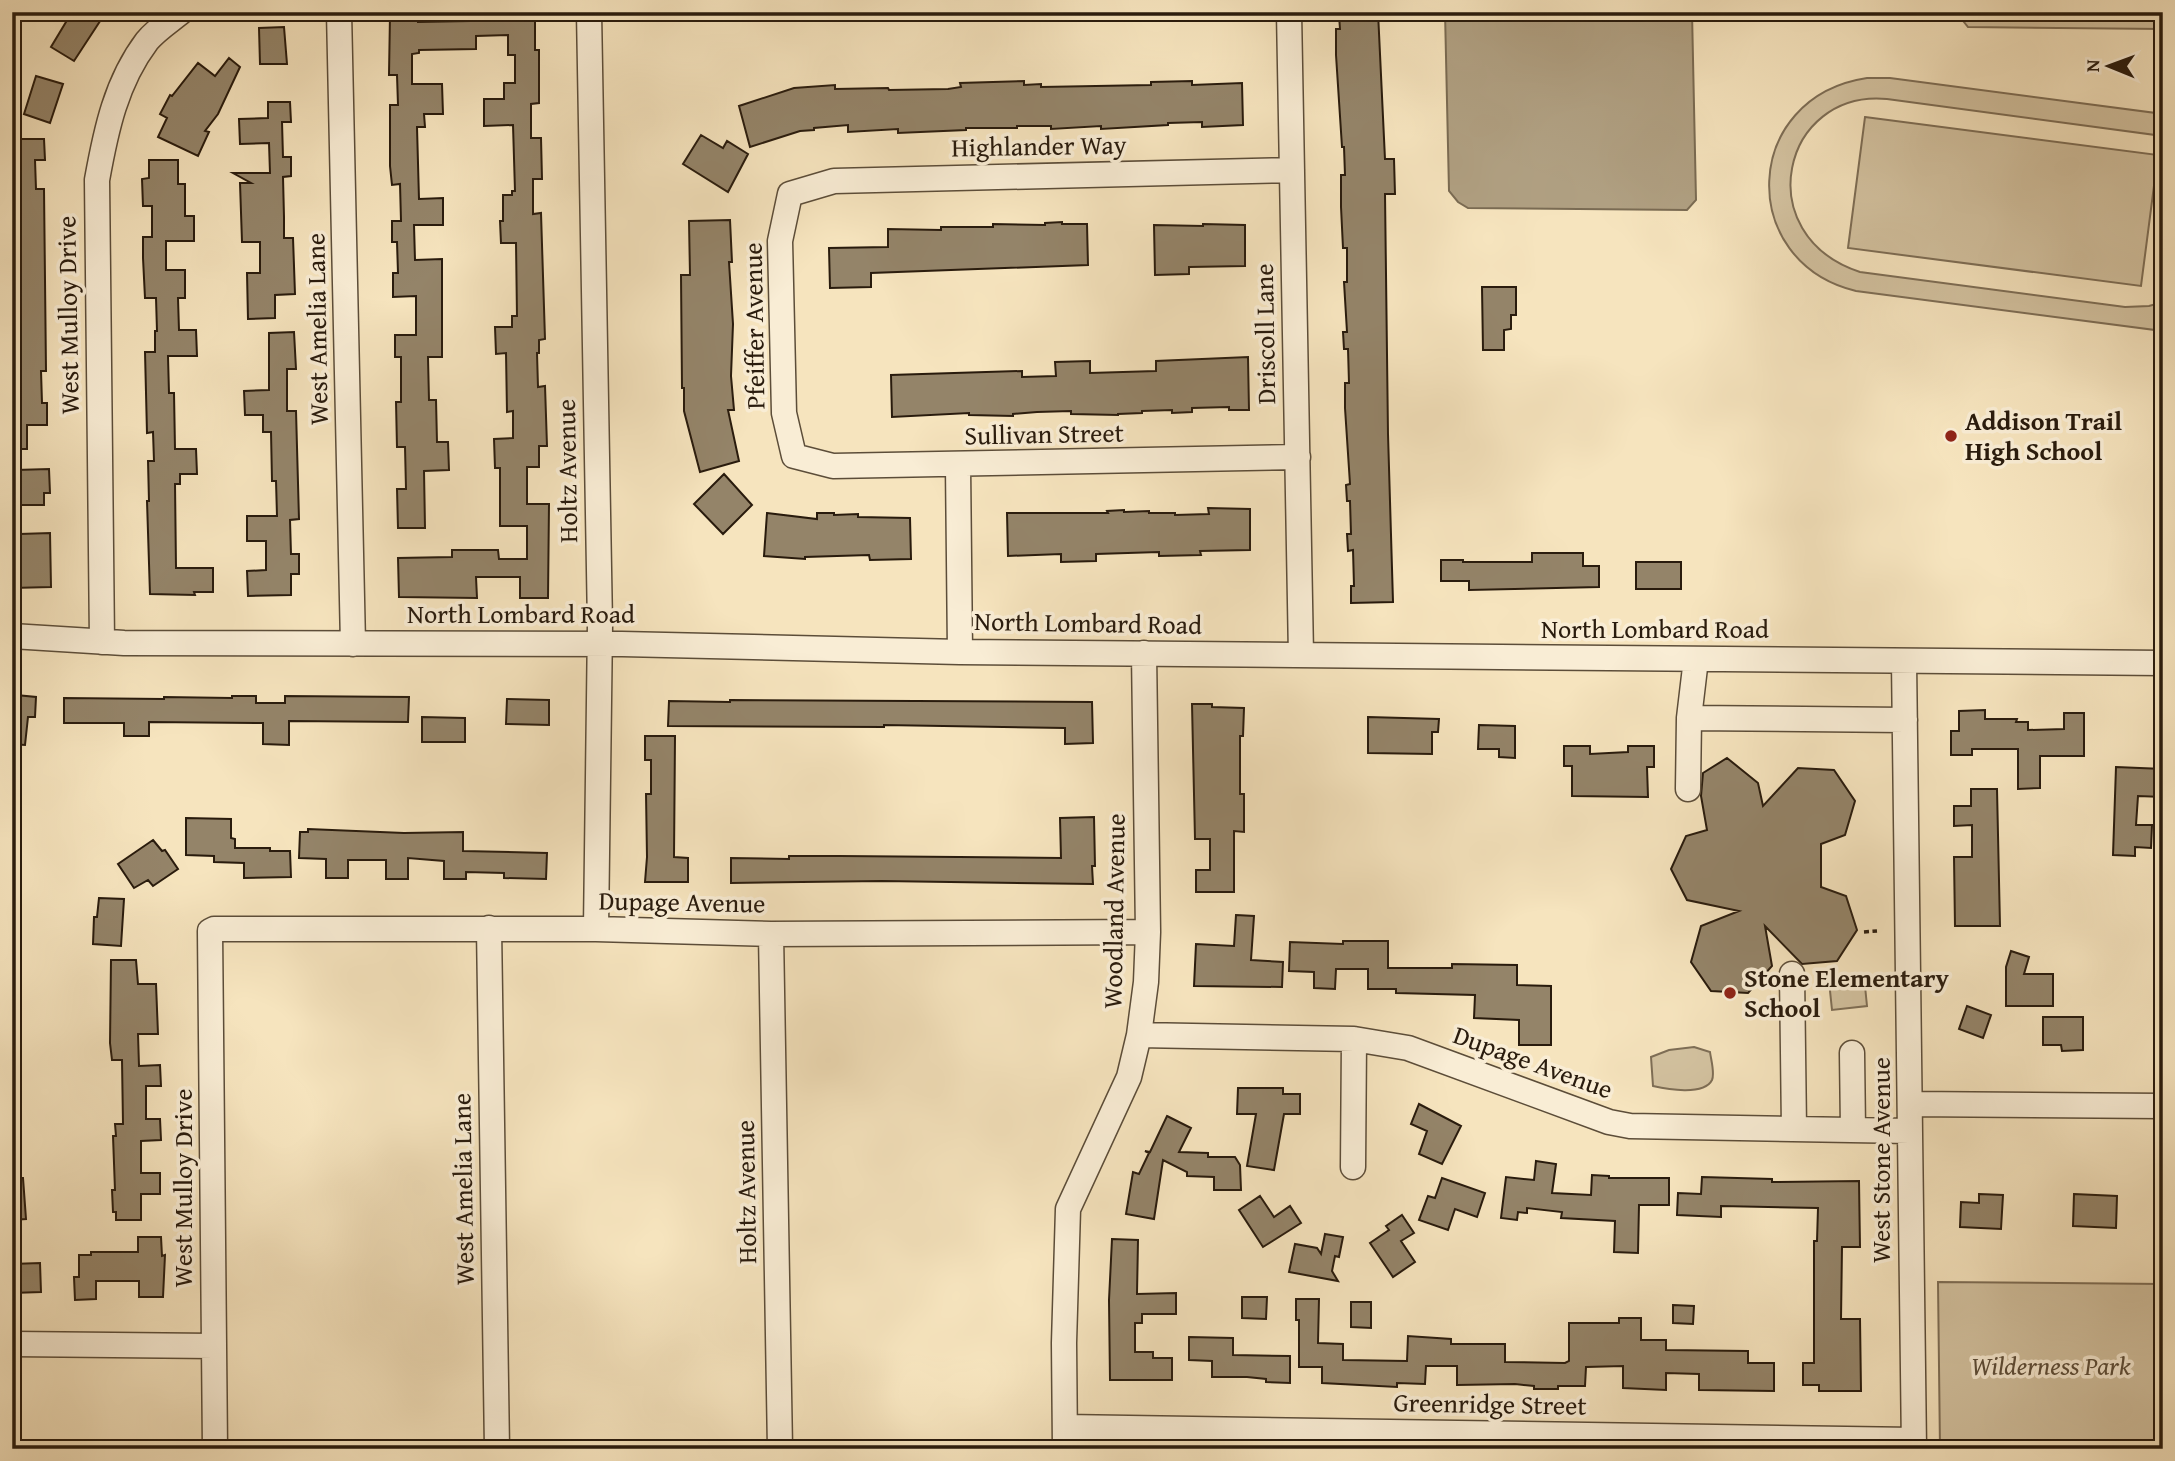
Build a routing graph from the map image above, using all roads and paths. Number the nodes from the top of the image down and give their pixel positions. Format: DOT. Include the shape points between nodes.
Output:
graph roads {
  1 [pos="181,12"];
  2 [pos="340,12"];
  3 [pos="589,12"];
  4 [pos="1289,12"];
  5 [pos="1292,170"];
  6 [pos="790,194"];
  7 [pos="794,456"];
  8 [pos="1298,457"];
  9 [pos="958,466"];
  10 [pos="12,636"];
  11 [pos="102,642"];
  12 [pos="353,644"];
  13 [pos="599,644"];
  14 [pos="960,652"];
  15 [pos="1144,653"];
  16 [pos="1301,655"];
  17 [pos="1696,659"];
  18 [pos="1904,661"];
  19 [pos="2163,663"];
  20 [pos="1689,718"];
  21 [pos="1905,720"];
  22 [pos="1688,789"];
  23 [pos="489,928"];
  24 [pos="214,929"];
  25 [pos="596,929"];
  26 [pos="1877,931"];
  27 [pos="1148,932"];
  28 [pos="1864,932"];
  29 [pos="771,934"];
  30 [pos="1792,974"];
  31 [pos="1139,1035"];
  32 [pos="1354,1040"];
  33 [pos="1852,1053"];
  34 [pos="1910,1104"];
  35 [pos="2163,1106"];
  36 [pos="1794,1129"];
  37 [pos="1853,1130"];
  38 [pos="1909,1131"];
  39 [pos="1353,1167"];
  40 [pos="12,1344"];
  41 [pos="214,1346"];
  42 [pos="1065,1438"];
  43 [pos="1914,1445"];
  44 [pos="215,1449"];
  45 [pos="497,1449"];
  46 [pos="780,1449"];
  1 -- 11 [label="street, West Mulloy Drive" via="148,39 126,77 107,124 97,180"];
  2 -- 12 [label="street, West Amelia Lane"];
  3 -- 13 [label="street, Holtz Avenue"];
  4 -- 5 [label="street, Driscoll Lane"];
  5 -- 6 [label="street, Highlander Way" via="834,181"];
  5 -- 8 [label="street, Driscoll Lane"];
  6 -- 7 [label="street, Pfeiffer Avenue" via="780,241 784,413"];
  7 -- 9 [label="street, Sullivan Street" via="834,467"];
  8 -- 9 [label="street, Sullivan Street"];
  8 -- 16 [label="street, Driscoll Lane"];
  9 -- 14 [label="street"];
  10 -- 11 [label="street, North Lombard Road"];
  11 -- 12 [label="street, North Lombard Road"];
  12 -- 13 [label="street, North Lombard Road"];
  13 -- 14 [label="street, North Lombard Road"];
  13 -- 25 [label="street, Holtz Avenue"];
  14 -- 15 [label="street, North Lombard Road"];
  15 -- 16 [label="street, North Lombard Road"];
  15 -- 27 [label="street, Woodland Avenue"];
  16 -- 17 [label="street, North Lombard Road"];
  17 -- 18 [label="street, North Lombard Road"];
  17 -- 20 [label="street"];
  18 -- 19 [label="street, North Lombard Road"];
  18 -- 21 [label="street, West Stone Avenue"];
  20 -- 21 [label="street"];
  20 -- 22 [label="street"];
  21 -- 34 [label="street, West Stone Avenue"];
  23 -- 24 [label="street, Dupage Avenue"];
  23 -- 25 [label="street, Dupage Avenue"];
  23 -- 45 [label="street, West Amelia Lane"];
  24 -- 41 [label="street, West Mulloy Drive" via="210,931"];
  25 -- 29 [label="street, Dupage Avenue"];
  26 -- 28 [label="path"];
  27 -- 29 [label="street, Dupage Avenue"];
  27 -- 31 [label="street, Woodland Avenue"];
  29 -- 46 [label="street, Holtz Avenue"];
  30 -- 36 [label="street"];
  31 -- 32 [label="street, Dupage Avenue"];
  31 -- 42 [label="street, Woodland Avenue" via="1122,1096 1068,1209"];
  32 -- 36 [label="street, Dupage Avenue" via="1408,1048 1609,1122"];
  32 -- 39 [label="street"];
  33 -- 37 [label="street"];
  34 -- 35 [label="street"];
  34 -- 38 [label="street, West Stone Avenue"];
  36 -- 37 [label="street, Dupage Avenue"];
  37 -- 38 [label="street, Dupage Avenue"];
  38 -- 43 [label="street, West Stone Avenue"];
  40 -- 41 [label="street"];
  41 -- 44 [label="street, West Mulloy Drive"];
  42 -- 43 [label="street, Greenridge Street"];
}
